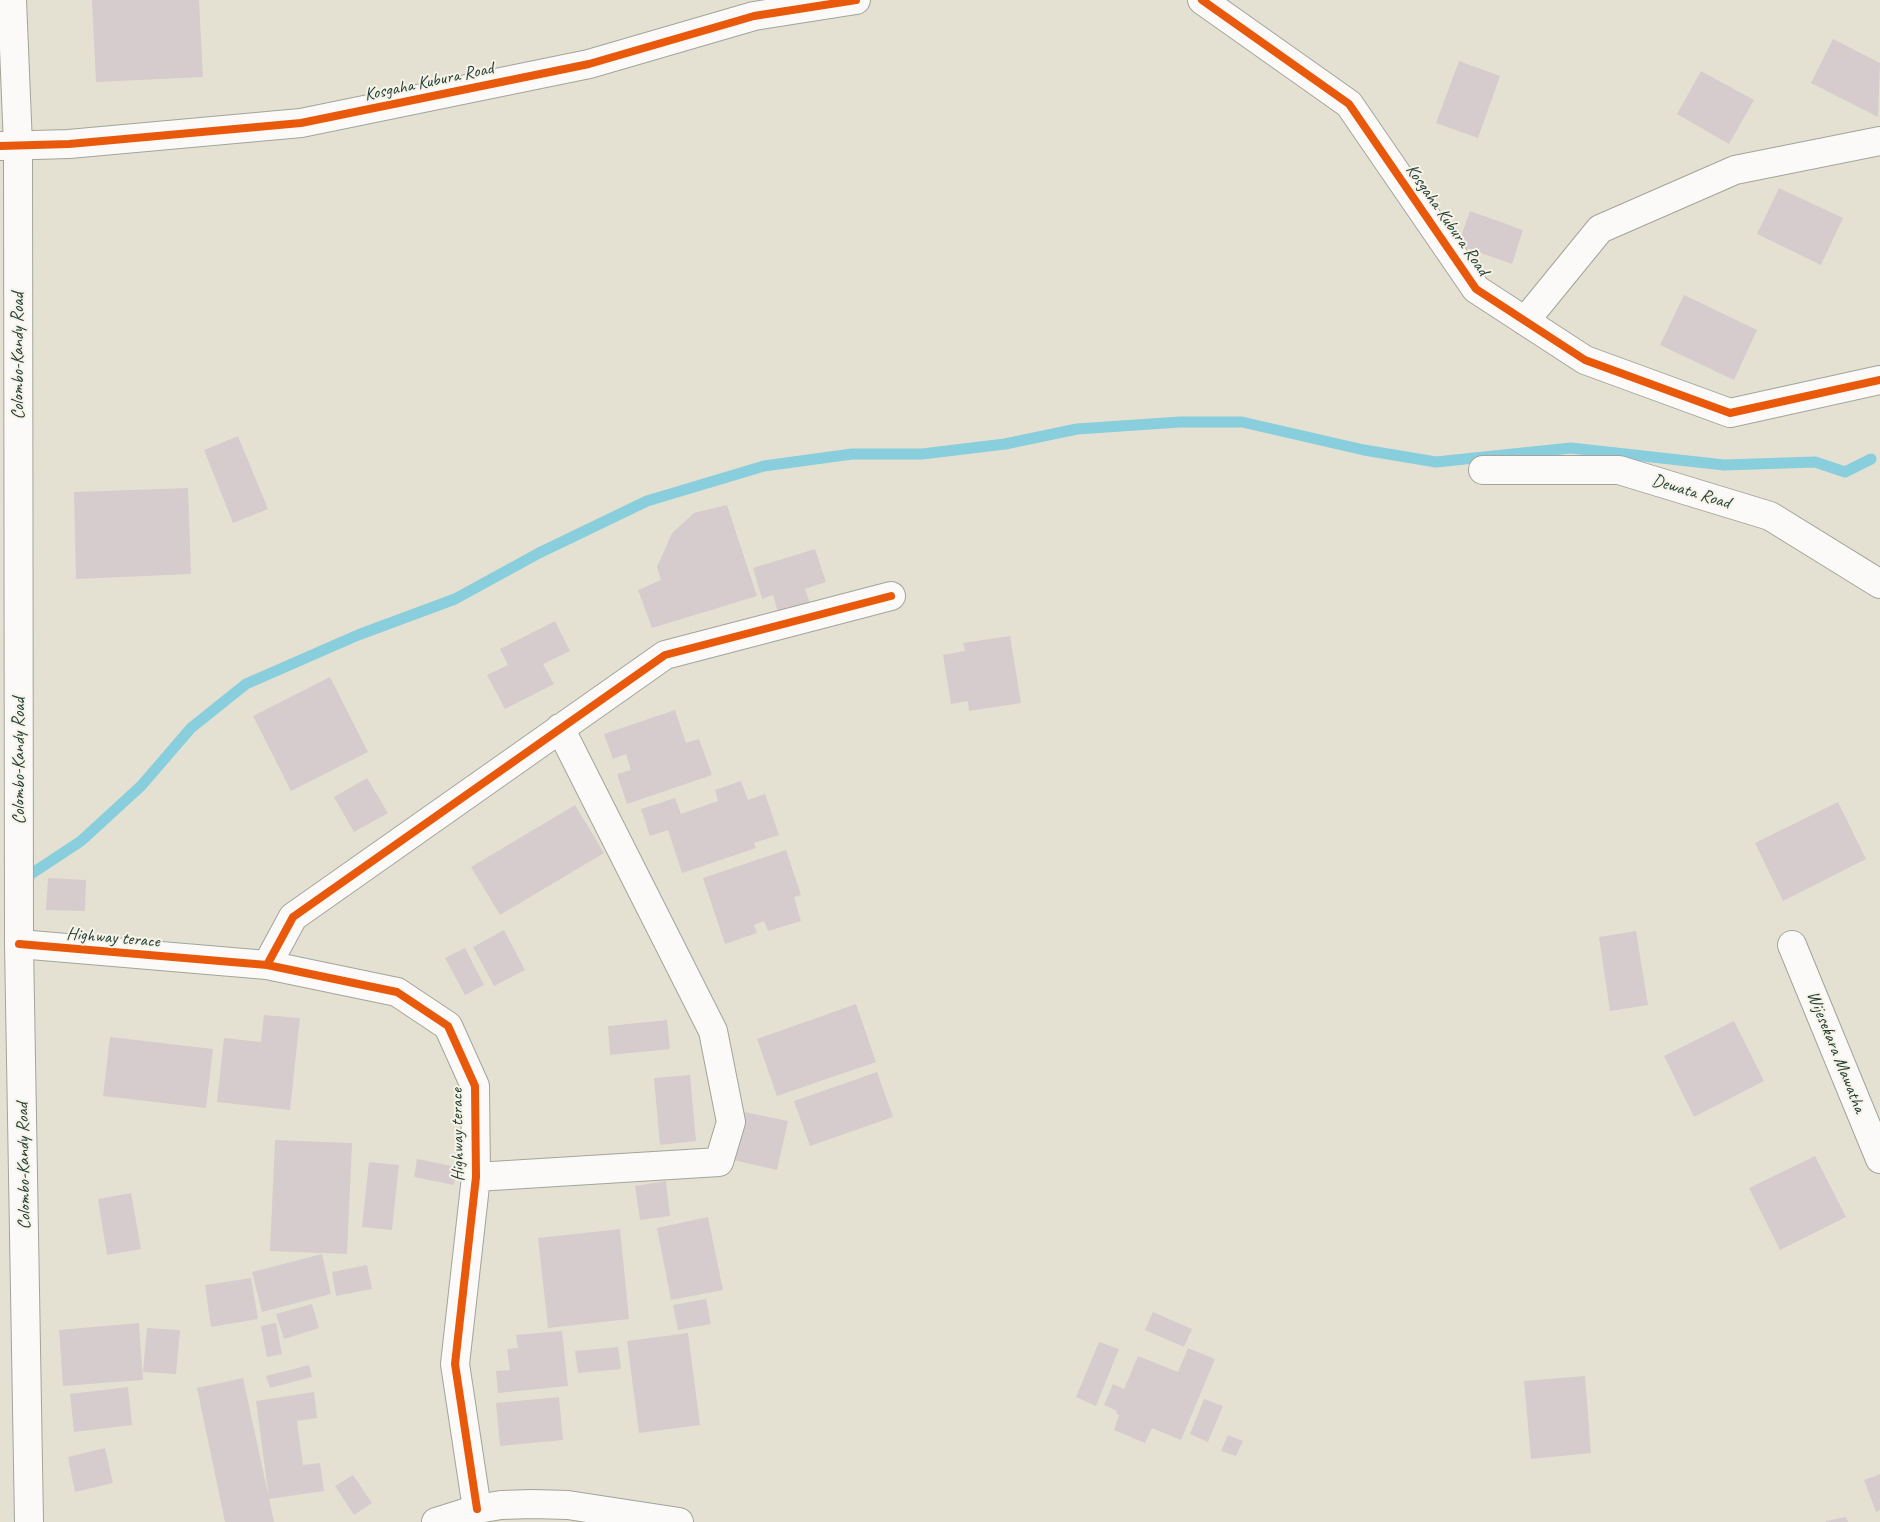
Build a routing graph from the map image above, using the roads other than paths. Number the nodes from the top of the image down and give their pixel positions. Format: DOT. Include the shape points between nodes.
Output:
graph roads {
  1 [pos="12,0"];
  2 [pos="856,0"];
  3 [pos="1202,0"];
  4 [pos="1880,141"];
  5 [pos="9,146"];
  6 [pos="1525,321"];
  7 [pos="1880,380"];
  8 [pos="1483,470"];
  9 [pos="1880,584"];
  10 [pos="891,596"];
  11 [pos="560,728"];
  12 [pos="20,944"];
  13 [pos="1792,945"];
  14 [pos="267,965"];
  15 [pos="1880,1159"];
  16 [pos="476,1177"];
  17 [pos="477,1509"];
  18 [pos="29,1522"];
  19 [pos="436,1522"];
  20 [pos="679,1522"];
  1 -- 5 [label="main road, Colombo-Kandy Road"];
  2 -- 5 [label="main road, Kosgaha Kubura Road" via="754,16 589,64 301,123 70,144"];
  3 -- 6 [label="main road, Kosgaha Kubura Road" via="1349,104 1476,289"];
  4 -- 6 [label="main road" via="1735,170 1600,229"];
  5 -- 12 [label="main road, Colombo-Kandy Road"];
  6 -- 7 [label="main road, Kosgaha Kubura Road" via="1585,360 1730,413"];
  8 -- 9 [label="main road, Dewata Road" via="1618,470 1770,516"];
  10 -- 11 [label="main road" via="665,654"];
  11 -- 14 [label="main road" via="293,918"];
  11 -- 16 [label="main road" via="713,1032 732,1122 719,1162"];
  12 -- 14 [label="main road, Highway terace"];
  12 -- 18 [label="main road, Colombo-Kandy Road"];
  13 -- 15 [label="main road, Wijesekara Mawatha"];
  14 -- 16 [label="main road, Highway terace" via="397,992 448,1026 475,1086"];
  16 -- 17 [label="main road, Highway terace" via="455,1364"];
  17 -- 19 [label="main road"];
  17 -- 20 [label="main road" via="501,1505 568,1505"];
}
